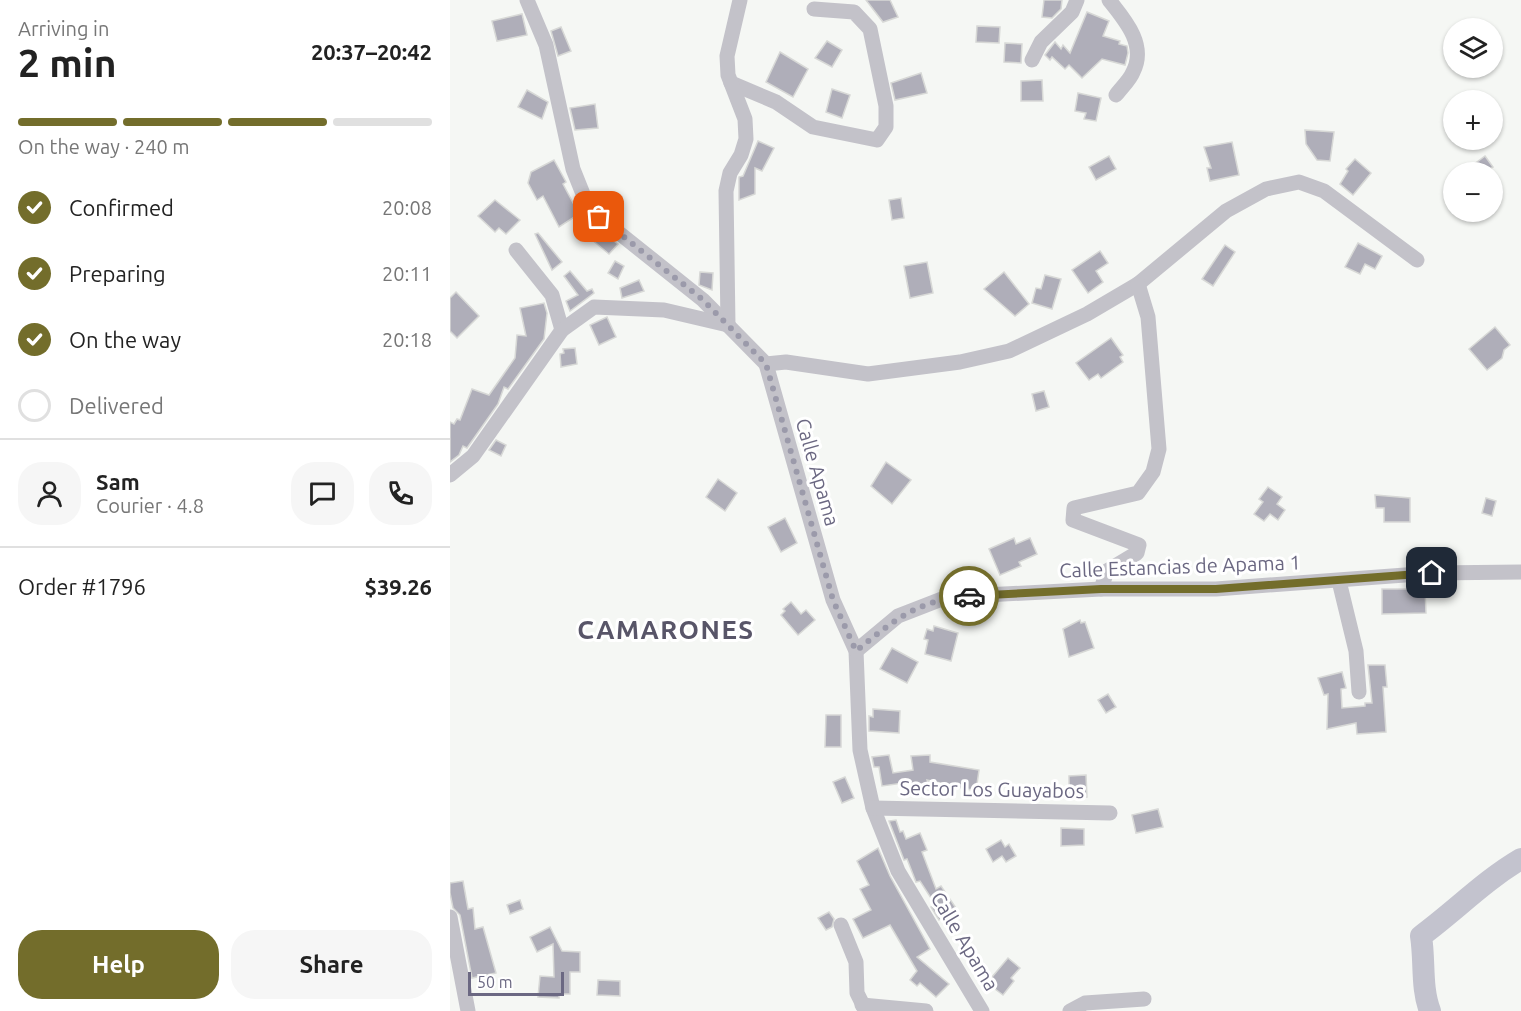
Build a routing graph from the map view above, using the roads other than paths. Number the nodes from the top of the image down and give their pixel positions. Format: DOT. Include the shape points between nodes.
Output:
graph roads {
  1 [pos="527,0"];
  2 [pos="741,0"];
  3 [pos="1077,0"];
  4 [pos="1109,0"];
  5 [pos="814,9"];
  6 [pos="1032,60"];
  7 [pos="731,83"];
  8 [pos="1116,95"];
  9 [pos="516,250"];
  10 [pos="1417,260"];
  11 [pos="1138,284"];
  12 [pos="728,325"];
  13 [pos="562,330"];
  14 [pos="766,364"];
  15 [pos="450,475"];
  16 [pos="1521,572"];
  17 [pos="1339,581"];
  18 [pos="1101,589"];
  19 [pos="856,651"];
  20 [pos="1359,692"];
  21 [pos="873,808"];
  22 [pos="1110,813"];
  23 [pos="450,917"];
  24 [pos="840,925"];
  25 [pos="1144,999"];
  26 [pos="864,1008"];
  27 [pos="468,1011"];
  28 [pos="926,1011"];
  29 [pos="982,1011"];
  30 [pos="1070,1011"];
  1 -- 12 [label="street, Calle Apama" via="546,45 573,169 589,209 703,300"];
  2 -- 7 [label="street" via="727,56"];
  3 -- 6 [label="street" via="1072,12 1041,42"];
  4 -- 8 [label="street" via="1137,42 1134,71"];
  5 -- 7 [label="street" via="854,12 870,29 886,106 886,127 877,140 813,127 776,102"];
  7 -- 12 [label="street" via="745,119 746,139 730,172 726,191"];
  9 -- 13 [label="street" via="552,295"];
  10 -- 11 [label="street" via="1324,191 1299,182 1266,189 1226,211"];
  11 -- 14 [label="street" via="1087,314 1009,351 970,360 868,374 786,362"];
  11 -- 18 [label="street" via="1148,317 1159,449 1153,472 1138,493 1074,508 1073,520 1139,545 1137,553 1107,571"];
  12 -- 13 [label="street" via="664,310 594,307"];
  12 -- 14 [label="street, Calle Apama"];
  13 -- 15 [label="street" via="473,456"];
  14 -- 19 [label="street, Calle Apama" via="833,600"];
  16 -- 17 [label="street, Calle Estancias de Apama 1" via="1432,573"];
  17 -- 18 [label="street, Calle Estancias de Apama 1" via="1216,589"];
  17 -- 20 [label="street" via="1356,651"];
  18 -- 19 [label="street, Calle Estancias de Apama 1" via="947,597 898,616"];
  19 -- 21 [label="street, Calle Apama" via="860,750"];
  21 -- 22 [label="street, Sector Los Guayabos"];
  21 -- 29 [label="street, Calle Apama" via="898,871"];
  23 -- 27 [label="street"];
  24 -- 26 [label="street" via="856,962 857,993"];
  25 -- 30 [label="street" via="1085,1002"];
  26 -- 28 [label="street"];
}
